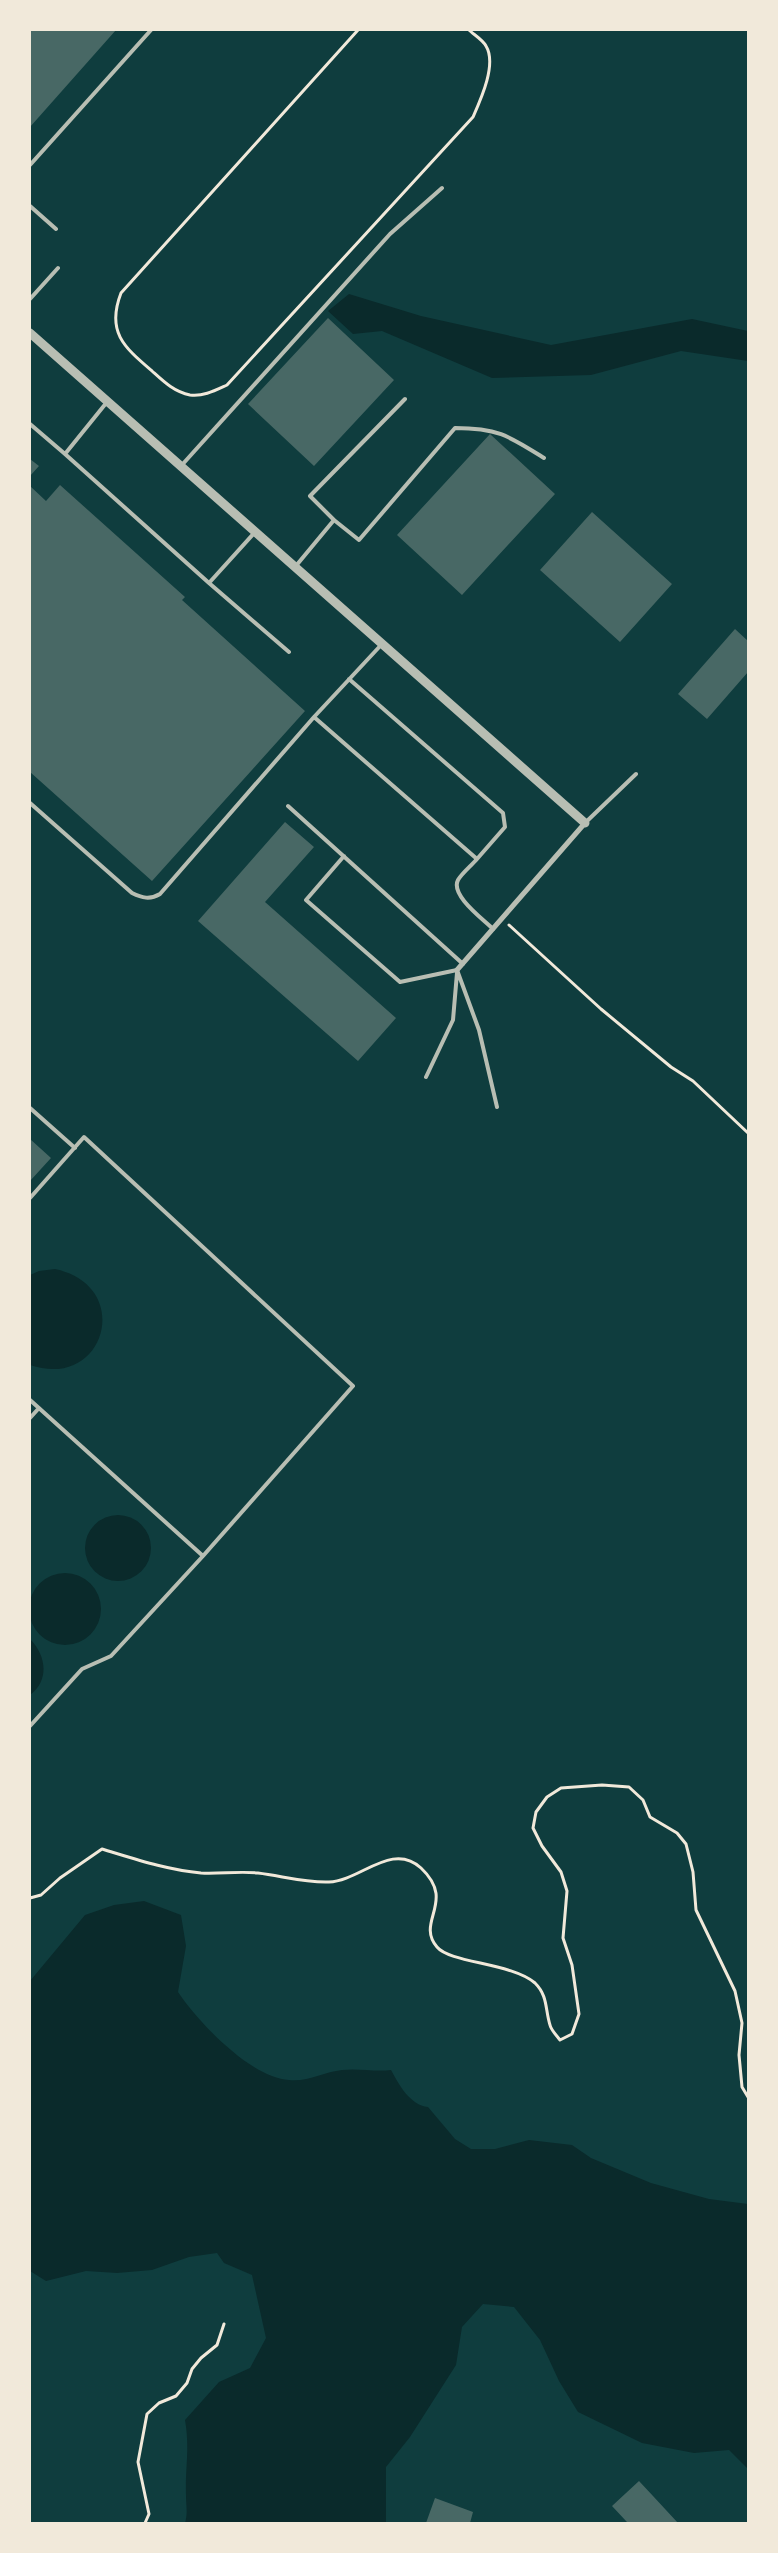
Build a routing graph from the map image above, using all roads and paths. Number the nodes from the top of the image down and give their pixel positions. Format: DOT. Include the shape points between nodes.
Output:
graph roads {
  1 [pos="142,30"];
  2 [pos="151,30"];
  3 [pos="358,30"];
  4 [pos="468,30"];
  5 [pos="147,34"];
  6 [pos="30,164"];
  7 [pos="442,188"];
  8 [pos="30,206"];
  9 [pos="56,229"];
  10 [pos="58,268"];
  11 [pos="30,299"];
  12 [pos="30,333"];
  13 [pos="406,399"];
  14 [pos="107,401"];
  15 [pos="30,424"];
  16 [pos="65,454"];
  17 [pos="544,458"];
  18 [pos="181,466"];
  19 [pos="334,520"];
  20 [pos="255,532"];
  21 [pos="295,567"];
  22 [pos="209,584"];
  23 [pos="382,644"];
  24 [pos="289,652"];
  25 [pos="349,679"];
  26 [pos="314,717"];
  27 [pos="636,774"];
  28 [pos="30,803"];
  29 [pos="288,806"];
  30 [pos="585,823"];
  31 [pos="344,856"];
  32 [pos="476,860"];
  33 [pos="502,918"];
  34 [pos="493,929"];
  35 [pos="463,964"];
  36 [pos="457,970"];
  37 [pos="426,1077"];
  38 [pos="497,1107"];
  39 [pos="30,1108"];
  40 [pos="748,1133"];
  41 [pos="75,1148"];
  42 [pos="30,1198"];
  43 [pos="30,1400"];
  44 [pos="39,1408"];
  45 [pos="30,1418"];
  46 [pos="203,1556"];
  47 [pos="30,1726"];
  48 [pos="30,1898"];
  49 [pos="748,2098"];
  50 [pos="224,2324"];
  51 [pos="146,2523"];
  1 -- 5 [label="lane"];
  2 -- 5 [label="lane"];
  3 -- 4 [label="path" via="121,293 116,308 118,331 124,347 172,389 191,395 208,394 227,385 473,117 490,66 486,46"];
  5 -- 6 [label="lane"];
  7 -- 18 [label="lane" via="390,234"];
  8 -- 9 [label="lane"];
  10 -- 11 [label="lane"];
  12 -- 14 [label="street"];
  13 -- 19 [label="lane" via="310,496"];
  14 -- 16 [label="lane"];
  14 -- 18 [label="street"];
  15 -- 16 [label="lane"];
  16 -- 22 [label="lane"];
  17 -- 19 [label="lane" via="511,437 483,428 455,428 359,540"];
  18 -- 20 [label="street"];
  19 -- 21 [label="lane"];
  20 -- 21 [label="street"];
  20 -- 22 [label="lane"];
  21 -- 23 [label="street"];
  22 -- 24 [label="lane"];
  23 -- 25 [label="lane"];
  23 -- 30 [label="street"];
  25 -- 26 [label="lane"];
  25 -- 32 [label="lane" via="503,813 505,828"];
  26 -- 28 [label="lane" via="160,894 153,898 142,898 132,893"];
  26 -- 32 [label="lane"];
  27 -- 30 [label="lane"];
  29 -- 31 [label="lane"];
  30 -- 33 [label="street"];
  31 -- 35 [label="lane"];
  31 -- 36 [label="lane" via="306,900 400,982"];
  32 -- 34 [label="lane" via="457,881 457,888 460,897"];
  33 -- 34 [label="street"];
  33 -- 40 [label="path" via="601,1009 671,1067 693,1081"];
  34 -- 35 [label="street"];
  35 -- 36 [label="street"];
  36 -- 37 [label="lane" via="453,1020"];
  36 -- 38 [label="lane" via="479,1030"];
  39 -- 41 [label="lane"];
  41 -- 42 [label="lane"];
  41 -- 46 [label="lane" via="84,1137 353,1386"];
  43 -- 44 [label="lane"];
  44 -- 45 [label="lane"];
  44 -- 46 [label="lane"];
  46 -- 47 [label="lane" via="111,1656 82,1669"];
  48 -- 49 [label="path" via="41,1895 102,1849 166,1868 201,1873 256,1873 331,1882 382,1861 400,1858 420,1867 435,1886 437,1901 431,1920 431,1936 437,1948 454,1957 495,1965 534,1983 547,2001 550,2026 560,2040 572,2034 579,2014 572,1965 563,1938 566,1892 561,1872 533,1828 536,1812 547,1797 560,1788 629,1787 644,1800 650,1817 677,1833 686,1844 693,1872 696,1910 735,1991 742,2023 739,2055 742,2087"];
  50 -- 51 [label="path" via="217,2345 200,2358 176,2396 159,2403 147,2414 138,2462 149,2514"];
}
